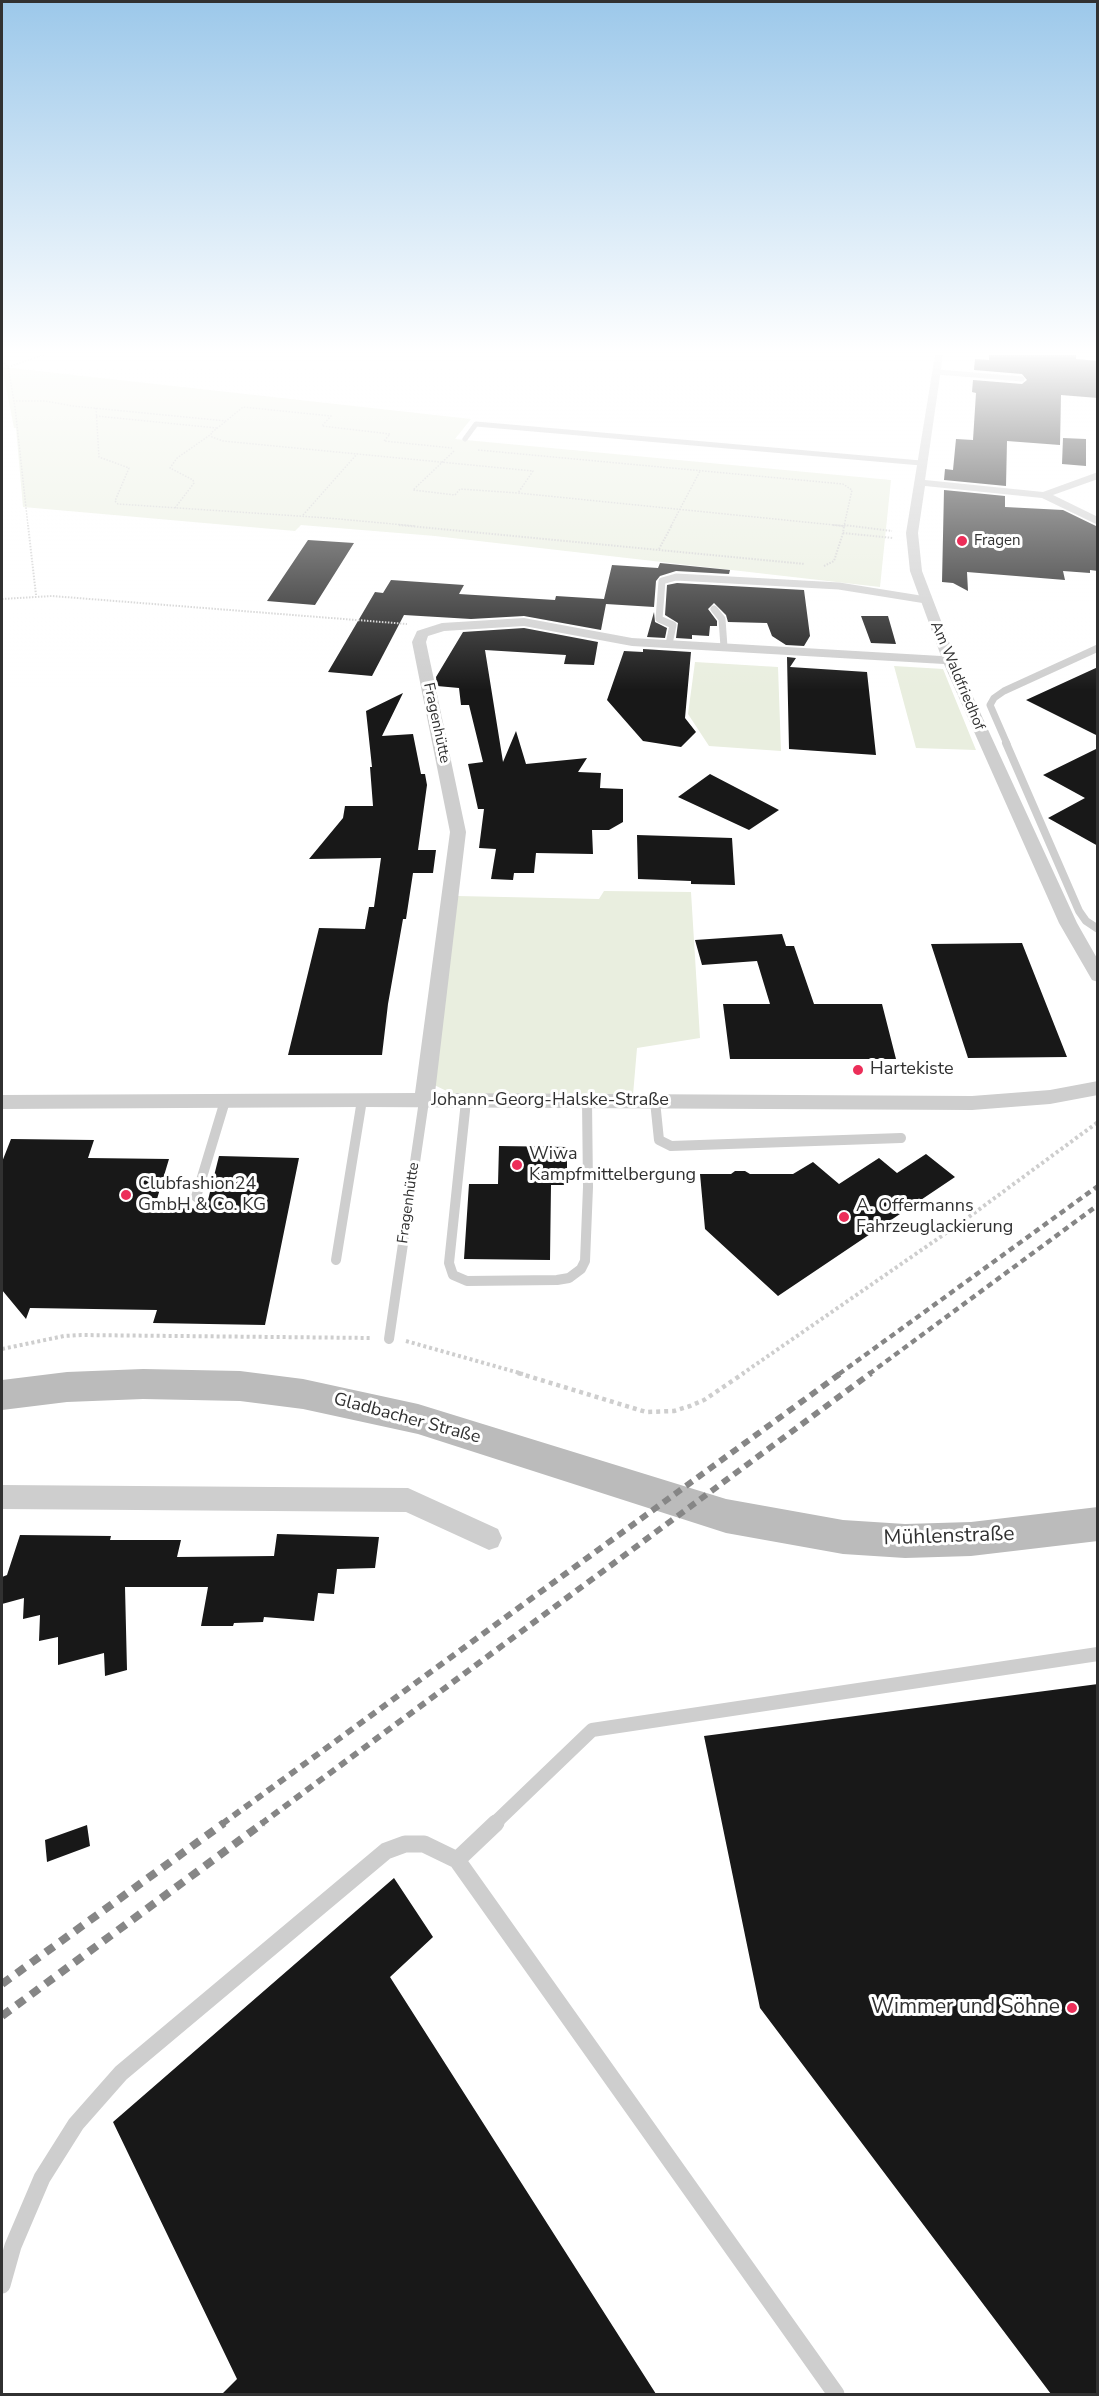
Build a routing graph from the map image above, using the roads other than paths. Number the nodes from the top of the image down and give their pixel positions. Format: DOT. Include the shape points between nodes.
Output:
graph roads {
  1 [pos="920,467"];
  2 [pos="1098,475"];
  3 [pos="918,482"];
  4 [pos="1044,495"];
  5 [pos="1098,522"];
  6 [pos="926,600"];
  7 [pos="714,609"];
  8 [pos="669,644"];
  9 [pos="724,647"];
  10 [pos="1098,648"];
  11 [pos="949,660"];
  12 [pos="1098,929"];
  13 [pos="1098,976"];
  14 [pos="1098,1088"];
  15 [pos="362,1100"];
  16 [pos="225,1101"];
  17 [pos="424,1101"];
  18 [pos="466,1101"];
  19 [pos="586,1101"];
  20 [pos="655,1101"];
  21 [pos="2,1102"];
  22 [pos="901,1137"];
  23 [pos="196,1197"];
  24 [pos="336,1260"];
  25 [pos="389,1339"];
  26 [pos="2,1395"];
  27 [pos="2,1497"];
  28 [pos="1098,1524"];
  29 [pos="801,1531"];
  30 [pos="489,1538"];
  31 [pos="1098,1654"];
  32 [pos="457,1860"];
  33 [pos="2,2285"];
  34 [pos="836,2394"];
  1 -- 3 [label="street, Am Waldfriedhof"];
  2 -- 4 [label="street"];
  3 -- 4 [label="street"];
  3 -- 6 [label="street, Am Waldfriedhof" via="912,536 914,564"];
  4 -- 5 [label="street"];
  6 -- 8 [label="lane" via="839,586 676,577 662,581 658,619 673,625"];
  6 -- 11 [label="street, Am Waldfriedhof"];
  7 -- 9 [label="lane" via="722,619"];
  8 -- 9 [label="street"];
  8 -- 17 [label="street, Fragenhütte" via="632,642 533,622 449,626 425,631 419,642 458,832"];
  9 -- 11 [label="street"];
  10 -- 12 [label="lane" via="1004,691 990,705 1079,911"];
  11 -- 13 [label="street, Am Waldfriedhof" via="1063,914"];
  14 -- 20 [label="street, Johann-Georg-Halske-Straße" via="1050,1097 972,1103"];
  15 -- 16 [label="street, Johann-Georg-Halske-Straße"];
  15 -- 17 [label="street, Johann-Georg-Halske-Straße"];
  15 -- 24 [label="lane"];
  16 -- 21 [label="street, Johann-Georg-Halske-Straße"];
  16 -- 23 [label="lane"];
  17 -- 18 [label="street, Johann-Georg-Halske-Straße"];
  17 -- 25 [label="lane, Fragenhütte"];
  18 -- 19 [label="street, Johann-Georg-Halske-Straße"];
  18 -- 19 [label="lane" via="449,1263 453,1275 467,1281 557,1280 569,1278 581,1269 585,1261 588,1187"];
  19 -- 20 [label="street, Johann-Georg-Halske-Straße"];
  20 -- 22 [label="lane" via="660,1140 671,1146"];
  26 -- 29 [label="street, Gladbacher Straße" via="143,1384 240,1386 303,1394 418,1419 676,1501"];
  27 -- 30 [label="street" via="408,1500"];
  28 -- 29 [label="street, Mühlenstraße" via="998,1538 928,1541 885,1541"];
  31 -- 32 [label="lane" via="592,1730"];
  32 -- 33 [label="lane" via="424,1844 405,1844 387,1851 121,2073 76,2124 42,2178 22,2220"];
  32 -- 34 [label="lane"];
}
